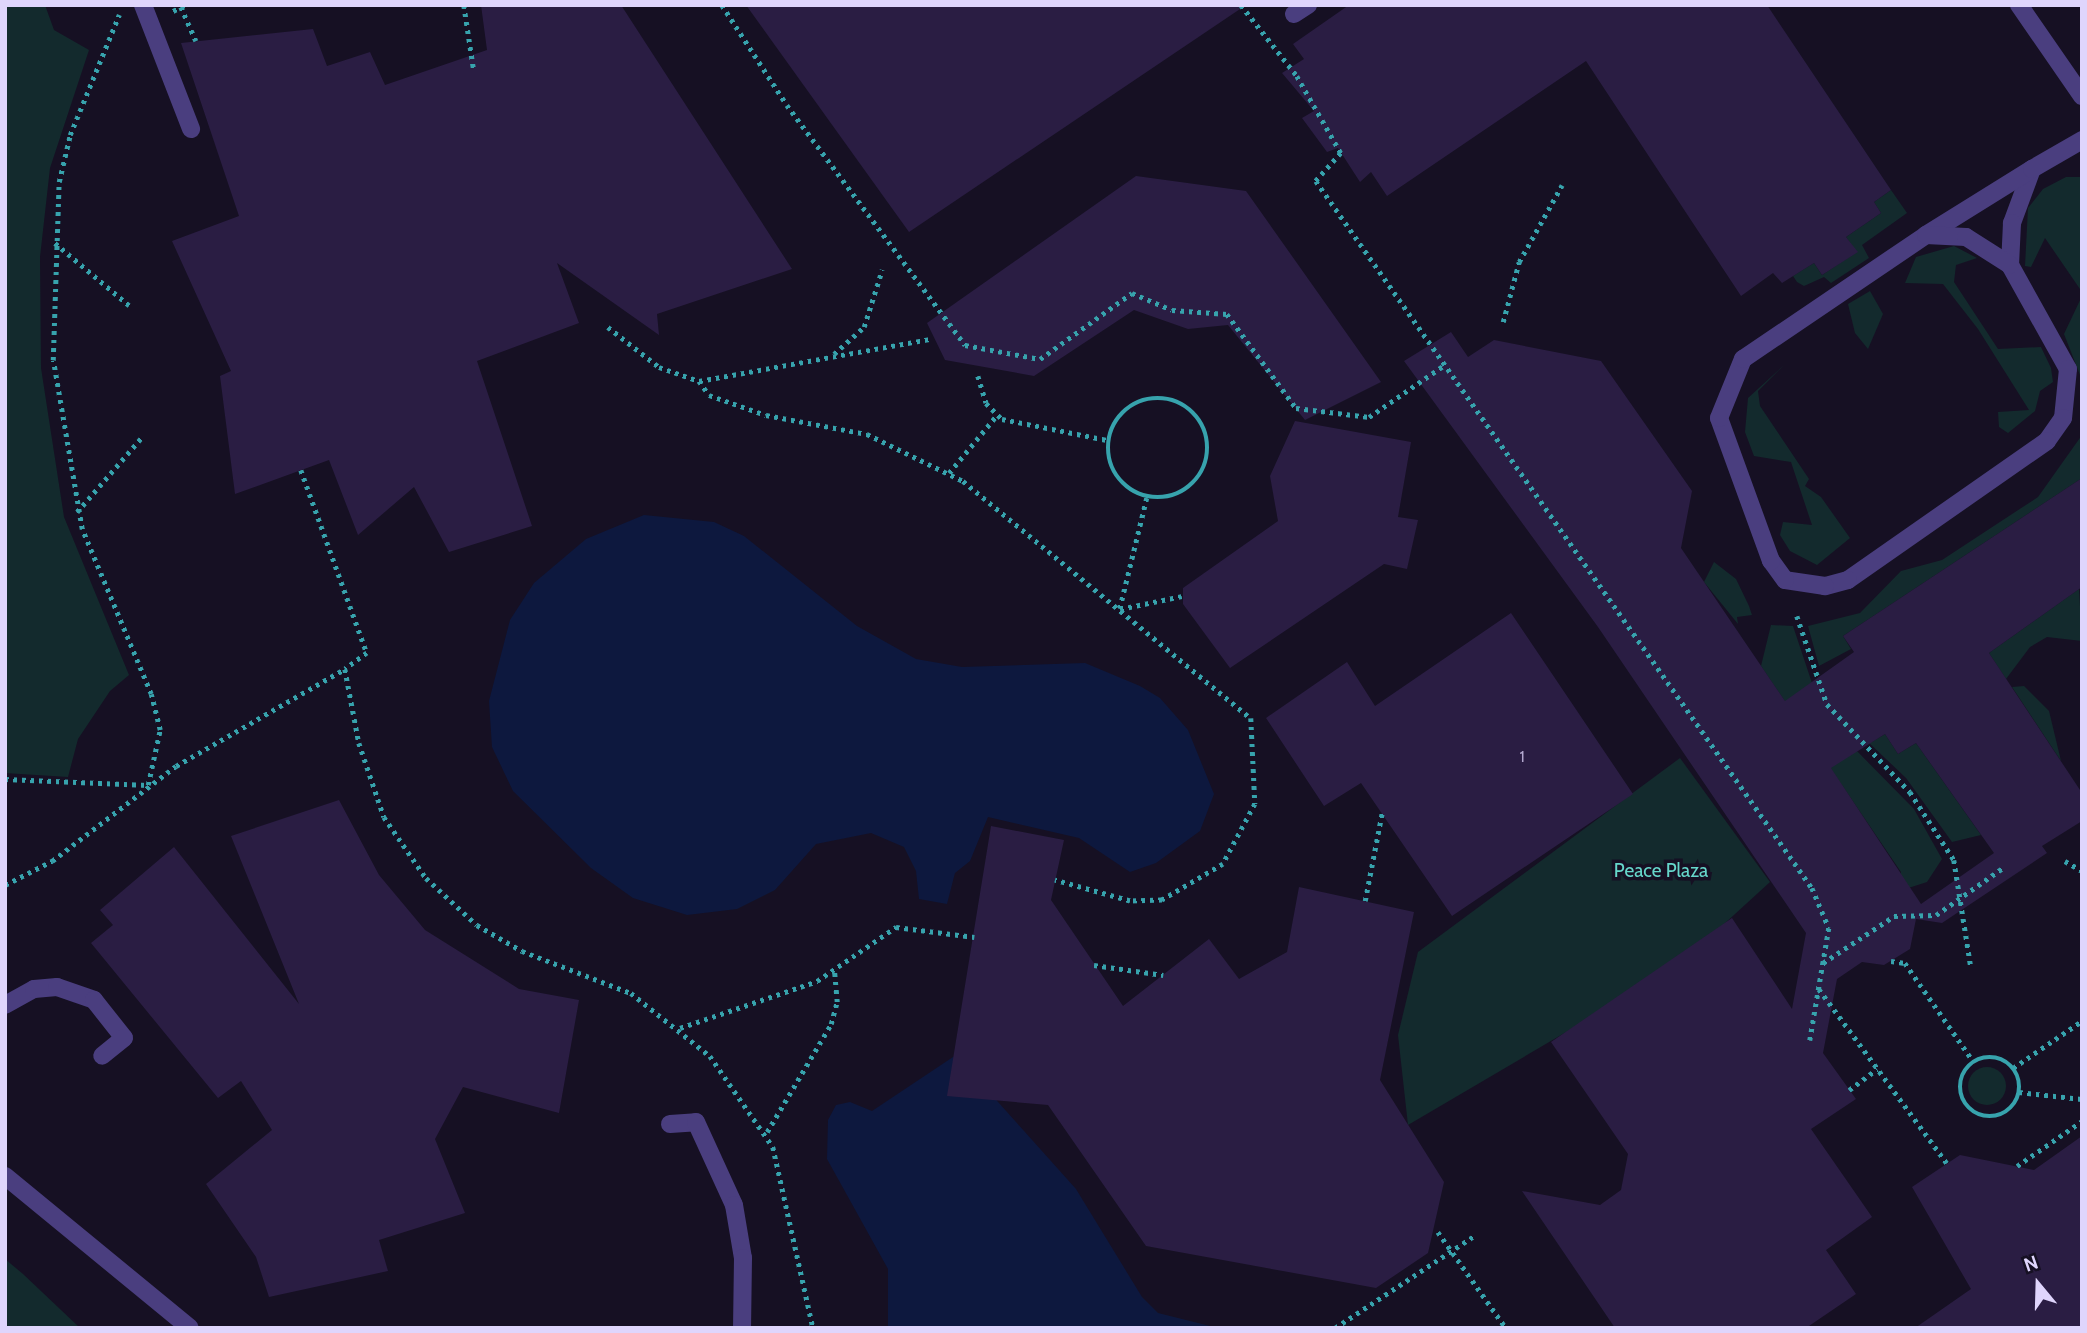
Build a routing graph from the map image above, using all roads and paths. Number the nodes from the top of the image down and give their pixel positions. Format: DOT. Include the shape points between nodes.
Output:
graph roads {
  1 [pos="126,5"];
  2 [pos="143,5"];
  3 [pos="464,5"];
  4 [pos="722,5"];
  5 [pos="1241,5"];
  6 [pos="2019,5"];
  7 [pos="183,6"];
  8 [pos="196,41"];
  9 [pos="474,71"];
  10 [pos="2082,96"];
  11 [pos="191,129"];
  12 [pos="2082,140"];
  13 [pos="2032,169"];
  14 [pos="1562,186"];
  15 [pos="1926,235"];
  16 [pos="55,243"];
  17 [pos="2010,265"];
  18 [pos="882,270"];
  19 [pos="129,305"];
  20 [pos="1503,322"];
  21 [pos="608,327"];
  22 [pos="929,339"];
  23 [pos="833,355"];
  24 [pos="1443,366"];
  25 [pos="978,376"];
  26 [pos="699,380"];
  27 [pos="997,415"];
  28 [pos="142,438"];
  29 [pos="1107,440"];
  30 [pos="301,470"];
  31 [pos="949,473"];
  32 [pos="1147,498"];
  33 [pos="77,512"];
  34 [pos="1182,596"];
  35 [pos="1120,608"];
  36 [pos="1797,616"];
  37 [pos="345,669"];
  38 [pos="5,779"];
  39 [pos="148,785"];
  40 [pos="1382,813"];
  41 [pos="2065,861"];
  42 [pos="2004,867"];
  43 [pos="2082,871"];
  44 [pos="1055,880"];
  45 [pos="5,885"];
  46 [pos="1365,901"];
  47 [pos="974,937"];
  48 [pos="1891,961"];
  49 [pos="1823,964"];
  50 [pos="1094,965"];
  51 [pos="1971,967"];
  52 [pos="834,970"];
  53 [pos="1163,975"];
  54 [pos="1818,988"];
  55 [pos="5,1006"];
  56 [pos="2082,1021"];
  57 [pos="680,1028"];
  58 [pos="1810,1040"];
  59 [pos="102,1056"];
  60 [pos="1973,1061"];
  61 [pos="2013,1068"];
  62 [pos="1877,1069"];
  63 [pos="1849,1090"];
  64 [pos="2019,1092"];
  65 [pos="2082,1099"];
  66 [pos="2082,1121"];
  67 [pos="670,1124"];
  68 [pos="767,1132"];
  69 [pos="1947,1163"];
  70 [pos="2017,1166"];
  71 [pos="5,1177"];
  72 [pos="1438,1232"];
  73 [pos="1474,1236"];
  74 [pos="745,1292"];
  75 [pos="190,1328"];
  76 [pos="742,1328"];
  77 [pos="756,1328"];
  78 [pos="813,1328"];
  79 [pos="1335,1328"];
  80 [pos="1506,1328"];
  1 -- 16 [label="path" via="69,135"];
  2 -- 11 [label="street"];
  3 -- 9 [label="path"];
  4 -- 24 [label="path" via="787,104 965,345 1040,359 1132,293 1172,310 1227,314 1296,408 1369,417"];
  5 -- 24 [label="path" via="1297,76 1341,153 1316,181"];
  6 -- 10 [label="street"];
  7 -- 8 [label="path"];
  12 -- 13 [label="street"];
  13 -- 15 [label="street"];
  13 -- 17 [label="street" via="2012,223"];
  14 -- 20 [label="path" via="1518,262"];
  15 -- 17 [label="street" via="1966,237"];
  15 -- 17 [label="street" via="1742,359 1725,391 1719,418 1770,561 1784,580 1825,586 1848,580 2047,441 2063,418 2068,369"];
  16 -- 19 [label="path"];
  16 -- 33 [label="path" via="53,360"];
  18 -- 23 [label="path" via="864,327"];
  21 -- 26 [label="path" via="659,366"];
  22 -- 23 [label="path"];
  23 -- 26 [label="path"];
  24 -- 49 [label="path" via="1569,536 1651,663 1812,888 1829,928"];
  25 -- 27 [label="path"];
  26 -- 31 [label="path" via="709,395 730,403 867,434"];
  27 -- 29 [label="path"];
  27 -- 31 [label="path"];
  28 -- 33 [label="path"];
  29 -- 32 [label="path" via="1115,473"];
  29 -- 32 [label="path" via="1115,419 1145,399 1175,399 1199,417 1207,444 1203,472 1179,496"];
  30 -- 37 [label="path" via="367,653"];
  31 -- 35 [label="path"];
  32 -- 35 [label="path"];
  33 -- 39 [label="path" via="107,600 157,710 160,730"];
  34 -- 35 [label="path"];
  35 -- 44 [label="path" via="1251,718 1255,804 1223,864 1162,900 1130,901"];
  36 -- 51 [label="path" via="1827,704 1910,792 1954,860"];
  37 -- 39 [label="path"];
  37 -- 57 [label="path" via="375,793 426,878 488,932 631,993"];
  38 -- 39 [label="path"];
  39 -- 45 [label="path" via="52,861"];
  40 -- 46 [label="path"];
  41 -- 43 [label="path"];
  42 -- 49 [label="path, bridge" via="1936,915 1894,916"];
  47 -- 52 [label="path" via="896,927"];
  48 -- 60 [label="path" via="1905,963"];
  49 -- 54 [label="path"];
  50 -- 53 [label="path"];
  52 -- 57 [label="path" via="804,987"];
  52 -- 68 [label="path" via="837,1002 831,1024"];
  54 -- 58 [label="path"];
  54 -- 62 [label="path"];
  55 -- 59 [label="street" via="34,989 57,987 94,1000 124,1038"];
  56 -- 61 [label="path"];
  57 -- 68 [label="path" via="710,1056"];
  60 -- 61 [label="path" via="1995,1058"];
  60 -- 64 [label="path" via="1960,1086 1973,1111 2001,1114"];
  61 -- 64 [label="path"];
  62 -- 63 [label="path"];
  62 -- 69 [label="path"];
  64 -- 65 [label="path"];
  66 -- 70 [label="path"];
  67 -- 74 [label="street" via="696,1122 734,1205"];
  68 -- 78 [label="path" via="784,1185"];
  71 -- 75 [label="street"];
  72 -- 80 [label="path, bridge"];
  73 -- 79 [label="path"];
  74 -- 76 [label="street"];
  74 -- 77 [label="street"];
}
